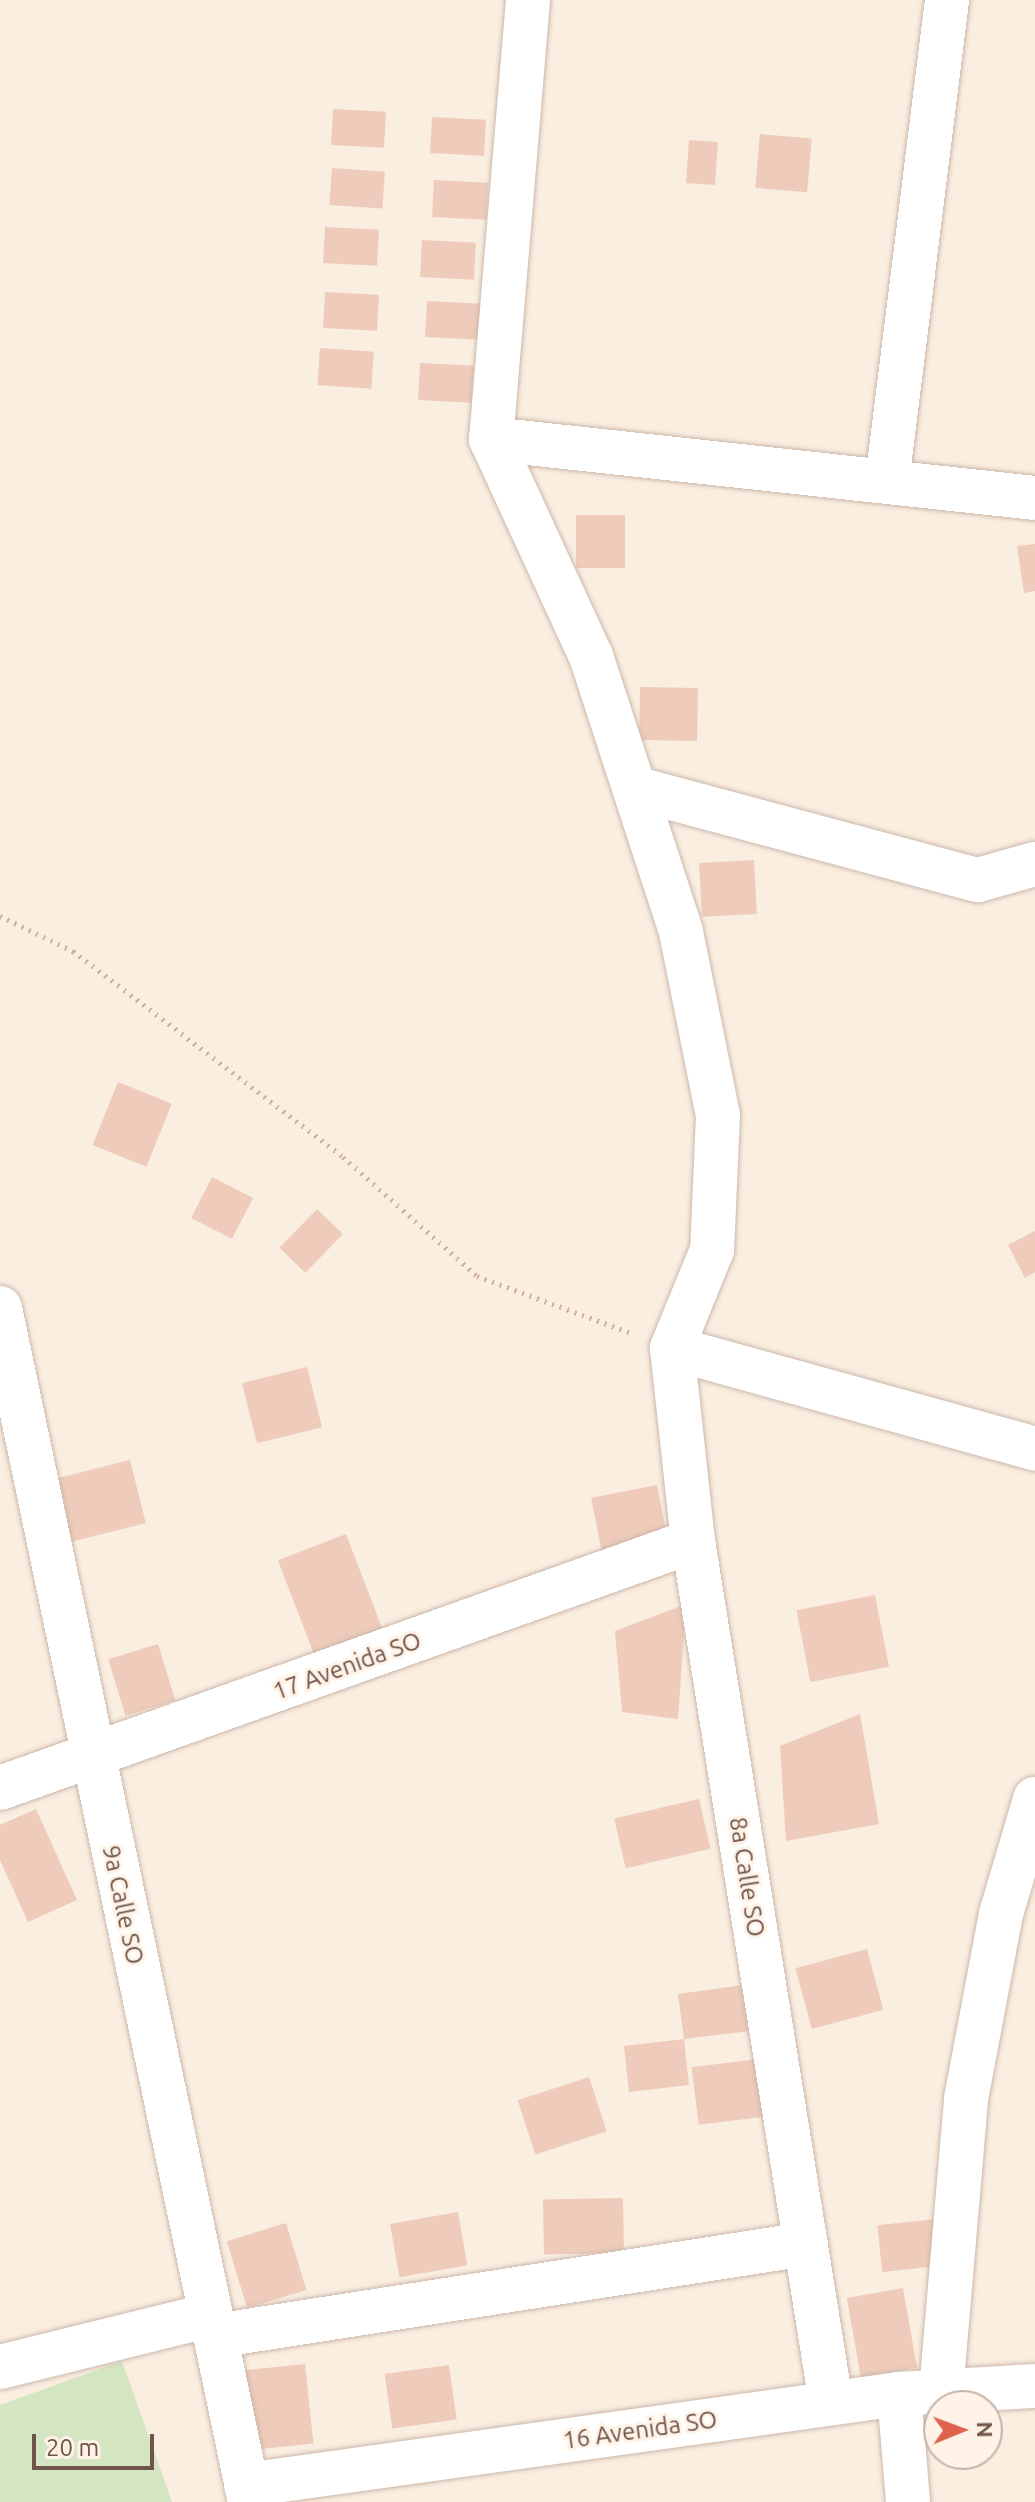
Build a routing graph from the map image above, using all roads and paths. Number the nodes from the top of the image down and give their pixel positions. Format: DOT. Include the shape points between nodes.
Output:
graph roads {
  1 [pos="528,0"];
  2 [pos="947,0"];
  3 [pos="491,439"];
  4 [pos="887,482"];
  5 [pos="1035,498"];
  6 [pos="634,788"];
  7 [pos="1035,864"];
  8 [pos="0,916"];
  9 [pos="0,1308"];
  10 [pos="672,1348"];
  11 [pos="1035,1449"];
  12 [pos="693,1541"];
  13 [pos="91,1758"];
  14 [pos="0,1788"];
  15 [pos="1035,1799"];
  16 [pos="806,2244"];
  17 [pos="212,2326"];
  18 [pos="0,2367"];
  19 [pos="1035,2386"];
  20 [pos="920,2393"];
  21 [pos="831,2403"];
  22 [pos="248,2493"];
  23 [pos="908,2502"];
  1 -- 3 [label="street"];
  2 -- 4 [label="street"];
  3 -- 4 [label="street"];
  3 -- 6 [label="street" via="591,656"];
  4 -- 5 [label="street"];
  6 -- 7 [label="street" via="978,880"];
  6 -- 10 [label="street" via="681,932 718,1115 712,1250"];
  8 -- 10 [label="path" via="73,951 343,1157 477,1276"];
  9 -- 13 [label="street, 9a Calle SO"];
  10 -- 11 [label="street"];
  10 -- 12 [label="street, 8a Calle SO"];
  12 -- 13 [label="street, 17 Avenida SO"];
  12 -- 16 [label="street, 8a Calle SO"];
  13 -- 14 [label="street, 17 Avenida SO"];
  13 -- 17 [label="street, 9a Calle SO"];
  15 -- 20 [label="street" via="1001,1914"];
  16 -- 17 [label="street"];
  16 -- 21 [label="street, 8a Calle SO"];
  17 -- 18 [label="street"];
  17 -- 22 [label="street, 9a Calle SO"];
  19 -- 20 [label="street, 16 Avenida SO"];
  20 -- 21 [label="street, 16 Avenida SO"];
  20 -- 23 [label="street"];
  21 -- 22 [label="street, 16 Avenida SO"];
}
